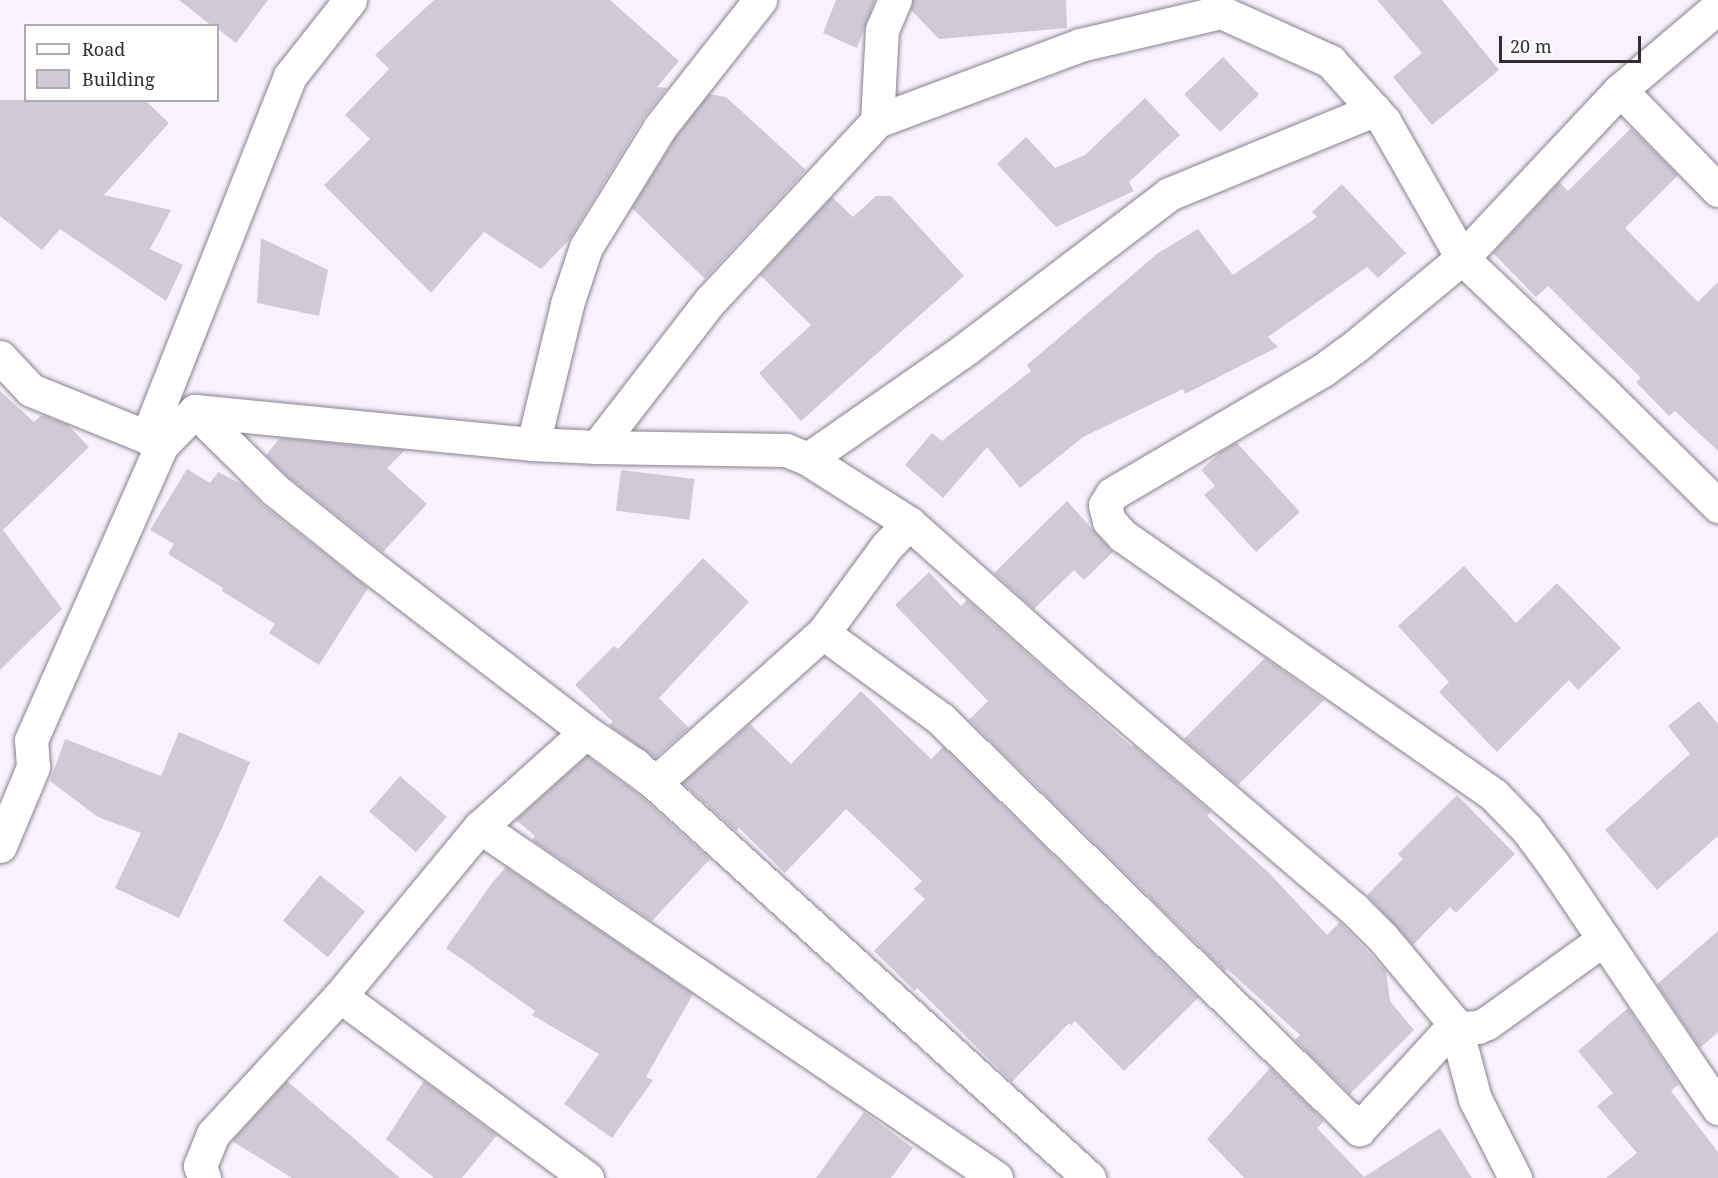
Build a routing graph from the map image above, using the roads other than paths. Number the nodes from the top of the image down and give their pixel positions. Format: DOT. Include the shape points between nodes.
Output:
graph roads {
  1 [pos="760,0"];
  2 [pos="896,0"];
  3 [pos="344,2"];
  4 [pos="1718,7"];
  5 [pos="1620,90"];
  6 [pos="1374,110"];
  7 [pos="877,121"];
  8 [pos="1718,190"];
  9 [pos="1462,258"];
  10 [pos="0,357"];
  11 [pos="195,411"];
  12 [pos="154,442"];
  13 [pos="533,444"];
  14 [pos="597,447"];
  15 [pos="808,459"];
  16 [pos="1718,506"];
  17 [pos="909,523"];
  18 [pos="823,633"];
  19 [pos="586,732"];
  20 [pos="655,783"];
  21 [pos="480,827"];
  22 [pos="0,846"];
  23 [pos="1604,939"];
  24 [pos="340,996"];
  25 [pos="1455,1024"];
  26 [pos="1718,1108"];
  27 [pos="204,1178"];
  28 [pos="586,1178"];
  29 [pos="996,1178"];
  30 [pos="1089,1178"];
  31 [pos="1515,1178"];
  1 -- 13 [label="street" via="660,127 586,248 567,304"];
  2 -- 7 [label="street" via="882,30"];
  3 -- 12 [label="street" via="290,76"];
  4 -- 5 [label="street"];
  5 -- 8 [label="street"];
  5 -- 9 [label="street"];
  6 -- 7 [label="street" via="1330,61 1221,12 1080,45"];
  6 -- 9 [label="street"];
  6 -- 15 [label="street" via="1169,194 967,348"];
  7 -- 14 [label="street" via="710,301"];
  9 -- 16 [label="street"];
  9 -- 23 [label="street" via="1323,370 1112,494 1105,505 1106,514 1123,536 1494,795 1527,829"];
  10 -- 12 [label="street" via="31,390"];
  11 -- 12 [label="street"];
  11 -- 13 [label="street"];
  11 -- 19 [label="street" via="275,489"];
  12 -- 22 [label="street" via="31,740 33,767"];
  13 -- 14 [label="street"];
  14 -- 15 [label="street" via="786,450"];
  15 -- 17 [label="street"];
  17 -- 18 [label="street" via="887,546"];
  17 -- 25 [label="street" via="1353,908"];
  18 -- 20 [label="street"];
  18 -- 25 [label="street" via="941,719 1359,1129"];
  19 -- 20 [label="street"];
  19 -- 21 [label="street"];
  20 -- 30 [label="street"];
  21 -- 24 [label="street"];
  21 -- 29 [label="street"];
  23 -- 25 [label="street" via="1487,1023 1464,1028"];
  23 -- 26 [label="street"];
  24 -- 27 [label="street" via="213,1134 200,1166"];
  24 -- 28 [label="street"];
  25 -- 31 [label="street" via="1475,1099"];
}
